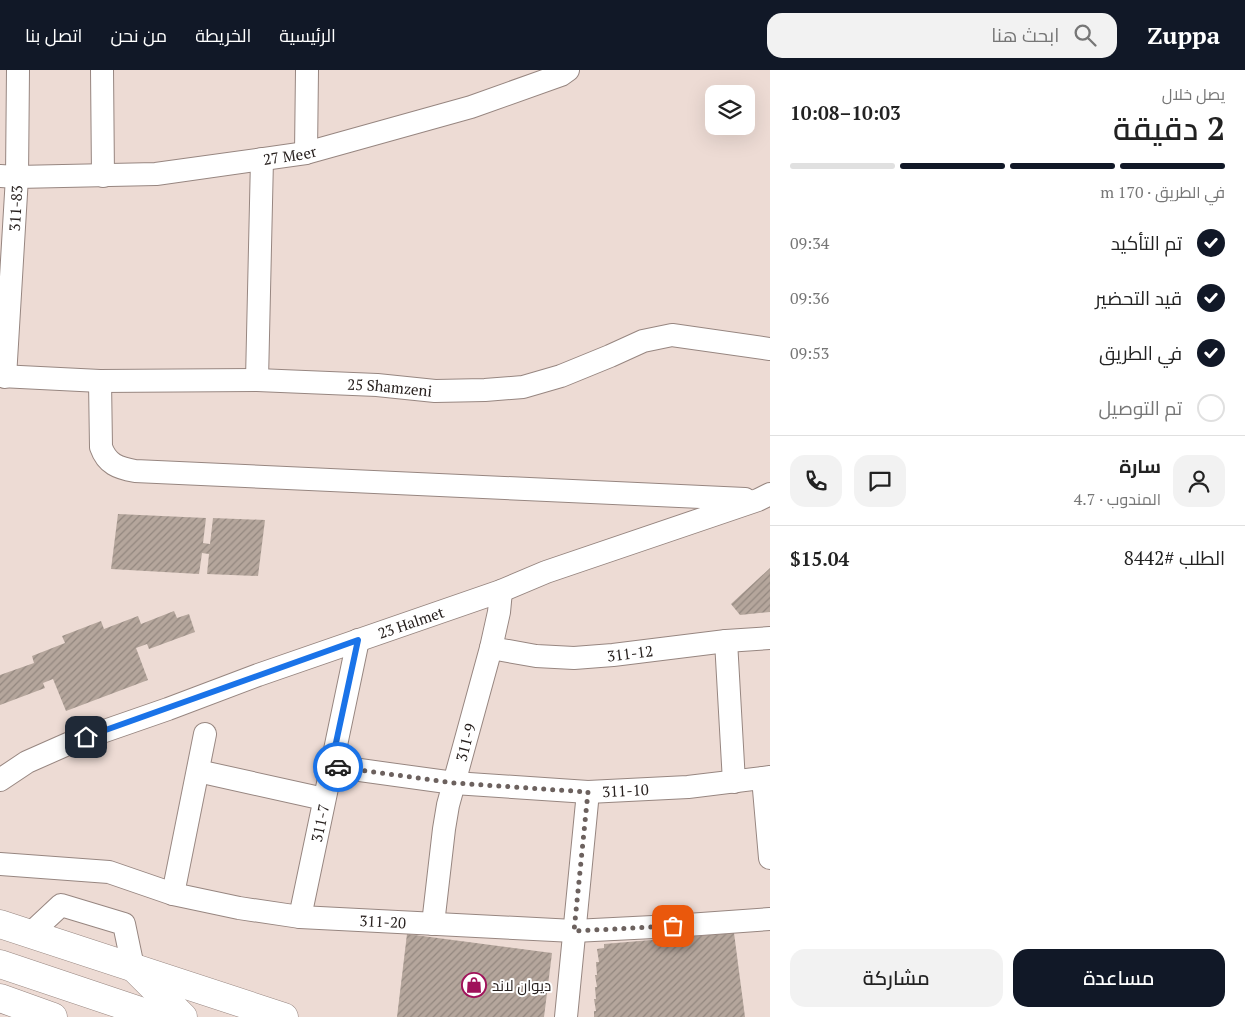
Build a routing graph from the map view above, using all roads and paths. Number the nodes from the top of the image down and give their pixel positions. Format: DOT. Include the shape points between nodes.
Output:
graph roads {
  1 [pos="18,70"];
  2 [pos="102,70"];
  3 [pos="307,70"];
  4 [pos="563,72"];
  5 [pos="306,153"];
  6 [pos="262,159"];
  7 [pos="103,176"];
  8 [pos="9,177"];
  9 [pos="6,242"];
  10 [pos="770,350"];
  11 [pos="3,377"];
  12 [pos="257,380"];
  13 [pos="100,381"];
  14 [pos="764,497"];
  15 [pos="501,591"];
  16 [pos="770,638"];
  17 [pos="358,640"];
  18 [pos="726,641"];
  19 [pos="491,648"];
  20 [pos="205,734"];
  21 [pos="331,766"];
  22 [pos="198,771"];
  23 [pos="766,778"];
  24 [pos="0,780"];
  25 [pos="734,782"];
  26 [pos="454,783"];
  27 [pos="588,792"];
  28 [pos="324,799"];
  29 [pos="770,858"];
  30 [pos="0,864"];
  31 [pos="173,894"];
  32 [pos="300,917"];
  33 [pos="770,919"];
  34 [pos="0,924"];
  35 [pos="433,924"];
  36 [pos="574,931"];
  37 [pos="30,934"];
  38 [pos="0,964"];
  39 [pos="133,967"];
  40 [pos="0,998"];
  41 [pos="53,1017"];
  42 [pos="158,1017"];
  43 [pos="183,1017"];
  44 [pos="284,1017"];
  45 [pos="566,1017"];
  1 -- 8 [label="street, 311-83"];
  2 -- 7 [label="street"];
  3 -- 5 [label="street"];
  4 -- 5 [label="street, 27 Meer" via="471,107"];
  5 -- 6 [label="street, 27 Meer"];
  6 -- 7 [label="street, 27 Meer" via="156,174"];
  6 -- 12 [label="street"];
  7 -- 8 [label="street, 27 Meer"];
  8 -- 9 [label="street, 311-83"];
  9 -- 11 [label="street, 311-83"];
  10 -- 12 [label="street, 25 Shamzeni" via="672,335 643,341 561,376 524,386 485,390 435,391"];
  11 -- 13 [label="street, 25 Shamzeni"];
  12 -- 13 [label="street, 25 Shamzeni"];
  13 -- 14 [label="street" via="101,447 110,463 122,469"];
  14 -- 15 [label="street, 23 Halmet" via="546,572"];
  15 -- 17 [label="street, 23 Halmet"];
  15 -- 19 [label="street, 311-9"];
  16 -- 18 [label="street, 311-12"];
  17 -- 21 [label="street, 311-7"];
  17 -- 24 [label="street, 23 Halmet" via="70,743 27,762"];
  18 -- 19 [label="street, 311-12" via="574,658 536,656"];
  18 -- 25 [label="street"];
  19 -- 26 [label="street, 311-9"];
  20 -- 22 [label="street"];
  21 -- 26 [label="street, 311-10"];
  21 -- 28 [label="street, 311-7"];
  22 -- 28 [label="street"];
  22 -- 31 [label="street"];
  23 -- 25 [label="street, 311-10"];
  23 -- 29 [label="street"];
  25 -- 27 [label="street, 311-10" via="688,788"];
  26 -- 27 [label="street, 311-10"];
  26 -- 35 [label="street, 311-9" via="444,829"];
  27 -- 36 [label="street"];
  28 -- 32 [label="street, 311-7"];
  30 -- 31 [label="street, 311-20" via="109,872"];
  31 -- 32 [label="street, 311-20"];
  32 -- 35 [label="street, 311-20"];
  33 -- 36 [label="street, 311-20"];
  34 -- 37 [label="main road"];
  35 -- 36 [label="street, 311-20"];
  36 -- 45 [label="street"];
  37 -- 39 [label="main road"];
  37 -- 39 [label="street" via="61,905 124,924"];
  38 -- 42 [label="main road"];
  39 -- 43 [label="main road"];
  39 -- 44 [label="main road"];
  40 -- 41 [label="main road"];
}
